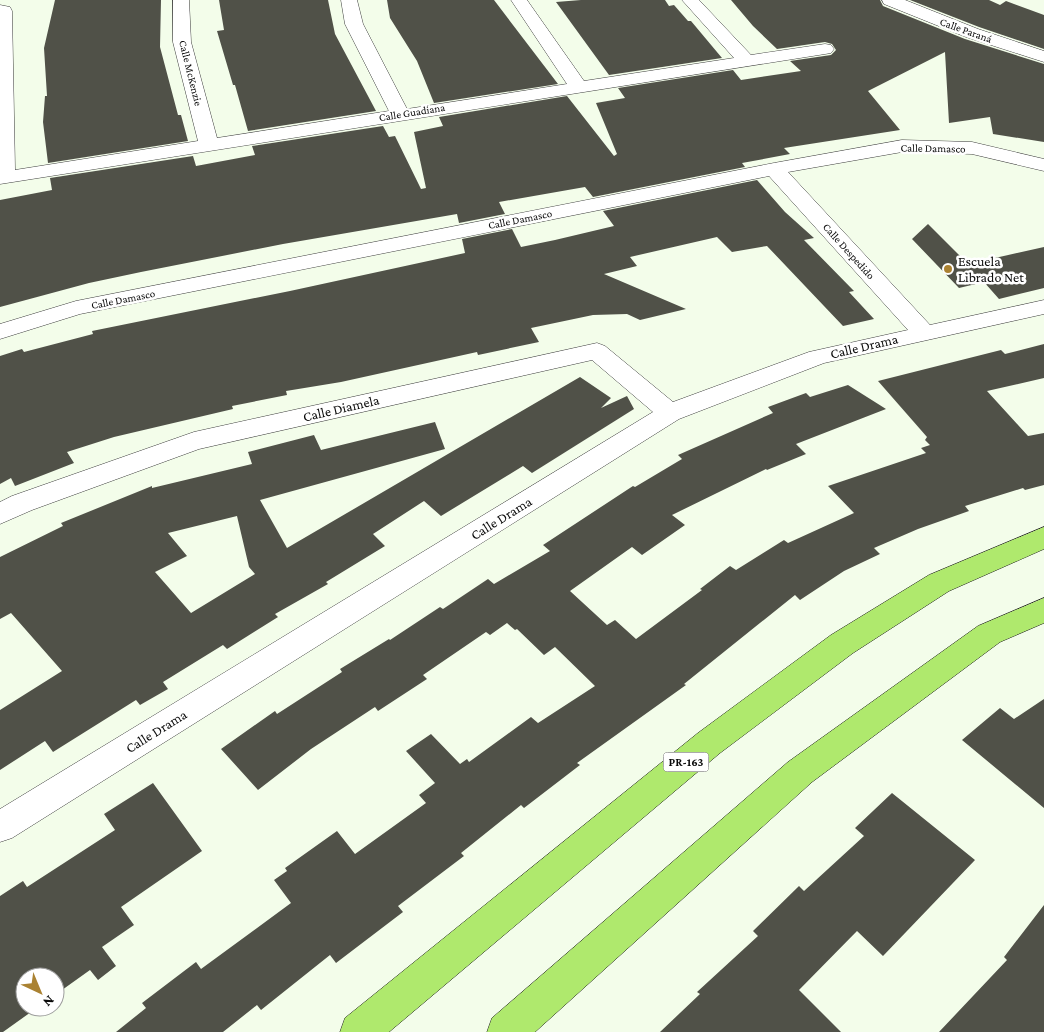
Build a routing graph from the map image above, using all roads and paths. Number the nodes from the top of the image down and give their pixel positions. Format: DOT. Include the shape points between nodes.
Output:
graph roads {
  1 [pos="180,0"];
  2 [pos="349,0"];
  3 [pos="519,0"];
  4 [pos="690,0"];
  5 [pos="890,0"];
  6 [pos="0,10"];
  7 [pos="825,49"];
  8 [pos="1044,57"];
  9 [pos="746,60"];
  10 [pos="578,86"];
  11 [pos="400,114"];
  12 [pos="209,145"];
  13 [pos="1044,165"];
  14 [pos="774,168"];
  15 [pos="3,177"];
  16 [pos="1044,308"];
  17 [pos="0,332"];
  18 [pos="923,332"];
  19 [pos="670,413"];
  20 [pos="0,514"];
  21 [pos="1044,537"];
  22 [pos="1044,610"];
  23 [pos="0,827"];
  24 [pos="359,1032"];
  25 [pos="506,1032"];
  1 -- 12 [label="street, Calle McKenzie" via="182,42"];
  2 -- 11 [label="street" via="354,24"];
  3 -- 10 [label="street"];
  4 -- 9 [label="street"];
  5 -- 8 [label="street, Calle Paraná"];
  6 -- 15 [label="street" via="4,11"];
  7 -- 9 [label="street, Calle Guadiana"];
  9 -- 10 [label="street, Calle Guadiana"];
  10 -- 11 [label="street, Calle Guadiana"];
  11 -- 12 [label="street, Calle Guadiana"];
  12 -- 15 [label="street, Calle Guadiana"];
  13 -- 14 [label="street, Calle Damasco" via="972,148 902,146"];
  14 -- 17 [label="street, Calle Damasco" via="76,308"];
  14 -- 18 [label="street, Calle Despedido"];
  16 -- 18 [label="street, Calle Drama"];
  18 -- 19 [label="street, Calle Drama" via="818,357"];
  19 -- 20 [label="street, Calle Diamela" via="597,351 194,441 22,503"];
  19 -- 23 [label="street, Calle Drama"];
  21 -- 24 [label="main road, PR-163" via="939,583 842,644 709,743"];
  22 -- 25 [label="main road" via="990,634 800,772"];
}
